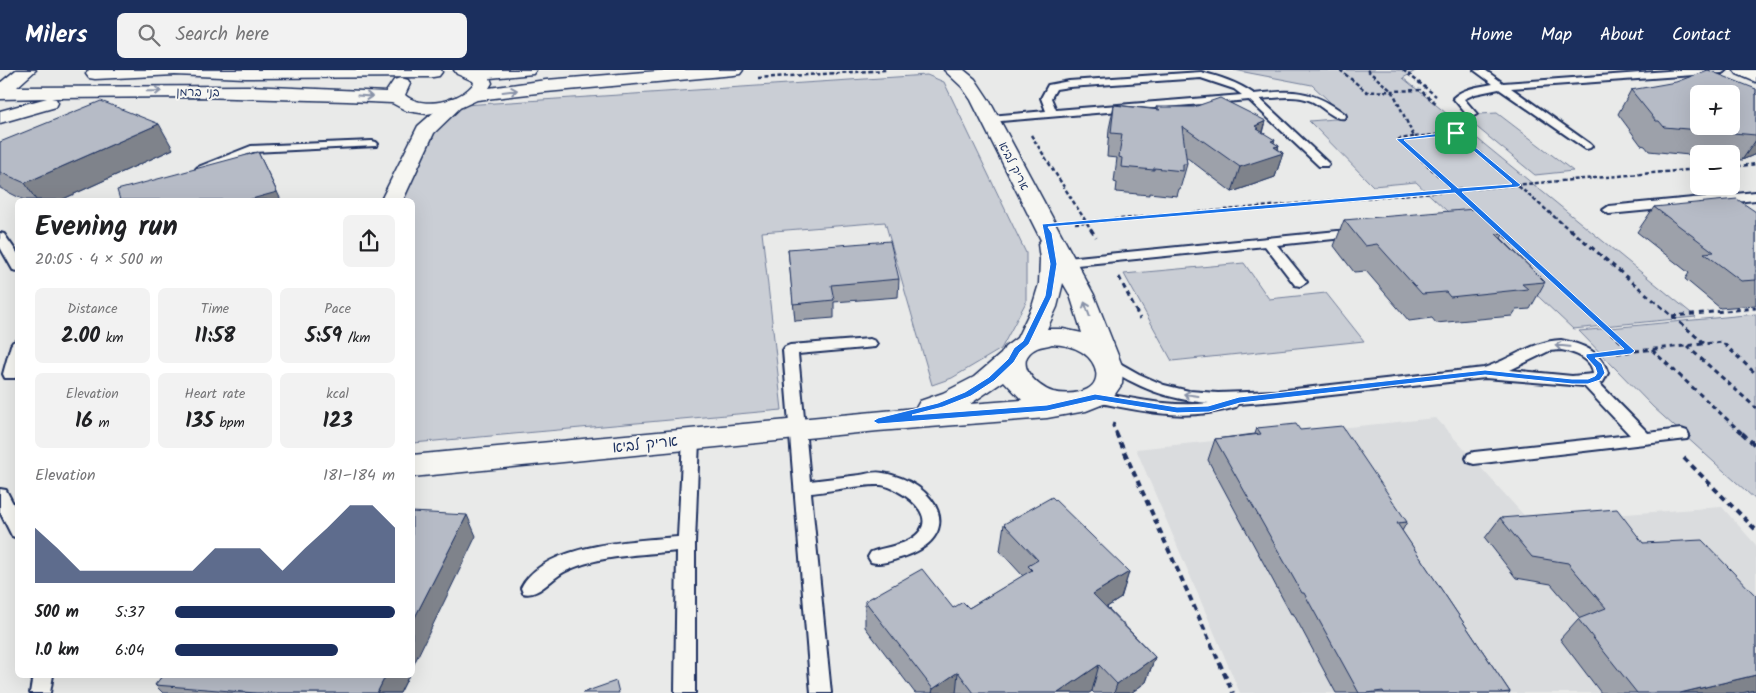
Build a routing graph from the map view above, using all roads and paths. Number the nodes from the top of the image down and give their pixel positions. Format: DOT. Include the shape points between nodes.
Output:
graph roads {
  1 [pos="175,70"];
  2 [pos="191,70"];
  3 [pos="527,70"];
  4 [pos="734,70"];
  5 [pos="953,70"];
  6 [pos="978,70"];
  7 [pos="1340,70"];
  8 [pos="1367,70"];
  9 [pos="1478,70"];
  10 [pos="1722,70"];
  11 [pos="1744,70"];
  12 [pos="439,71"];
  13 [pos="218,72"];
  14 [pos="469,72"];
  15 [pos="1674,72"];
  16 [pos="15,77"];
  17 [pos="1756,77"];
  18 [pos="1500,86"];
  19 [pos="127,92"];
  20 [pos="1393,92"];
  21 [pos="0,93"];
  22 [pos="474,95"];
  23 [pos="1252,97"];
  24 [pos="396,98"];
  25 [pos="980,100"];
  26 [pos="456,103"];
  27 [pos="415,107"];
  28 [pos="1052,114"];
  29 [pos="1472,114"];
  30 [pos="1019,116"];
  31 [pos="1341,116"];
  32 [pos="0,117"];
  33 [pos="990,119"];
  34 [pos="425,130"];
  35 [pos="1414,137"];
  36 [pos="372,144"];
  37 [pos="1586,146"];
  38 [pos="1323,164"];
  39 [pos="1756,164"];
  40 [pos="1740,166"];
  41 [pos="1690,171"];
  42 [pos="190,174"];
  43 [pos="1518,185"];
  44 [pos="1457,190"];
  45 [pos="1750,197"];
  46 [pos="393,198"];
  47 [pos="1756,206"];
  48 [pos="1609,210"];
  49 [pos="1086,222"];
  50 [pos="1046,229"];
  51 [pos="1375,231"];
  52 [pos="0,237"];
  53 [pos="1268,242"];
  54 [pos="13,249"];
  55 [pos="1110,258"];
  56 [pos="1059,263"];
  57 [pos="1300,282"];
  58 [pos="1756,308"];
  59 [pos="1672,316"];
  60 [pos="1140,320"];
  61 [pos="870,344"];
  62 [pos="1705,344"];
  63 [pos="1686,346"];
  64 [pos="1652,349"];
  65 [pos="1019,351"];
  66 [pos="1631,351"];
  67 [pos="15,356"];
  68 [pos="1589,356"];
  69 [pos="1105,358"];
  70 [pos="1485,373"];
  71 [pos="10,374"];
  72 [pos="1756,374"];
  73 [pos="1588,381"];
  74 [pos="1086,400"];
  75 [pos="1239,400"];
  76 [pos="1130,403"];
  77 [pos="1756,408"];
  78 [pos="878,421"];
  79 [pos="798,428"];
  80 [pos="1682,435"];
  81 [pos="1663,437"];
  82 [pos="691,439"];
  83 [pos="1644,439"];
  84 [pos="1756,446"];
  85 [pos="1474,458"];
  86 [pos="415,466"];
  87 [pos="803,488"];
  88 [pos="0,495"];
  89 [pos="15,524"];
  90 [pos="1756,530"];
  91 [pos="686,542"];
  92 [pos="877,557"];
  93 [pos="530,588"];
  94 [pos="42,678"];
  95 [pos="40,693"];
  96 [pos="685,693"];
  97 [pos="821,693"];
  98 [pos="1233,693"];
  1 -- 13 [label="street, בני ברמן"];
  1 -- 16 [label="street, בני ברמן"];
  2 -- 13 [label="street"];
  3 -- 14 [label="street"];
  22 -- 4 [label="street, one-way"];
  5 -- 25 [label="street, אריק לביא" via="969,83"];
  6 -- 25 [label="street, אריק לביא"];
  7 -- 20 [label="path" via="1366,92"];
  8 -- 20 [label="path"];
  9 -- 18 [label="lane"];
  10 -- 15 [label="lane"];
  11 -- 17 [label="street"];
  12 -- 13 [label="street, בני ברמן"];
  12 -- 24 [label="street" via="401,84 396,90"];
  14 -- 22 [label="street" via="481,77 483,83"];
  15 -- 18 [label="lane"];
  16 -- 21 [label="street"];
  18 -- 29 [label="lane" via="1458,98"];
  18 -- 37 [label="lane"];
  19 -- 21 [label="street, בני ברמן"];
  19 -- 24 [label="street, בני ברמן, one-way"];
  19 -- 32 [label="street" via="28,107"];
  20 -- 35 [label="path"];
  22 -- 26 [label="street"];
  23 -- 28 [label="lane"];
  23 -- 28 [label="lane" via="1231,84 1201,76 1069,84 1052,88 1046,98"];
  23 -- 31 [label="lane" via="1306,95"];
  23 -- 38 [label="lane"];
  24 -- 27 [label="street" via="406,106"];
  25 -- 33 [label="street, אריק לביא"];
  26 -- 27 [label="street" via="433,108"];
  26 -- 34 [label="street"];
  27 -- 34 [label="street"];
  28 -- 30 [label="lane"];
  30 -- 33 [label="lane"];
  30 -- 49 [label="path"];
  33 -- 50 [label="street, אריק לביא"];
  34 -- 46 [label="street"];
  35 -- 43 [label="path" via="1456,133"];
  35 -- 44 [label="path" via="1399,139"];
  36 -- 42 [label="lane" via="251,149"];
  39 -- 40 [label="path"];
  41 -- 43 [label="path"];
  43 -- 44 [label="path"];
  43 -- 59 [label="path"];
  44 -- 49 [label="path"];
  44 -- 66 [label="path"];
  45 -- 47 [label="lane"];
  45 -- 48 [label="lane"];
  49 -- 50 [label="path"];
  49 -- 55 [label="path"];
  50 -- 56 [label="street, אריק לביא"];
  51 -- 53 [label="lane"];
  52 -- 54 [label="lane"];
  53 -- 55 [label="lane"];
  53 -- 57 [label="lane"];
  55 -- 56 [label="lane"];
  55 -- 60 [label="path"];
  56 -- 65 [label="street, אריק לביא" via="1048,296"];
  69 -- 56 [label="street, אריק לביא, one-way" via="1082,295"];
  58 -- 59 [label="path"];
  59 -- 62 [label="path"];
  61 -- 79 [label="lane" via="790,350"];
  62 -- 63 [label="path"];
  62 -- 72 [label="path" via="1722,342"];
  63 -- 64 [label="path"];
  63 -- 77 [label="path"];
  64 -- 66 [label="path"];
  64 -- 84 [label="path"];
  65 -- 69 [label="street" via="1038,338 1067,337 1093,347"];
  65 -- 74 [label="street" via="1011,371 1028,392 1059,403"];
  65 -- 78 [label="street, אריק לביא" via="992,379 968,394"];
  66 -- 68 [label="path"];
  67 -- 71 [label="lane"];
  68 -- 70 [label="lane, one-way" via="1574,348 1550,345"];
  68 -- 73 [label="lane" via="1601,373 1598,378"];
  69 -- 74 [label="street" via="1111,371 1110,381 1105,390"];
  75 -- 69 [label="lane, one-way" via="1193,396 1152,387 1129,377"];
  70 -- 73 [label="lane"];
  70 -- 75 [label="lane"];
  73 -- 83 [label="lane"];
  74 -- 76 [label="lane"];
  74 -- 78 [label="street, אריק לביא" via="1047,408"];
  75 -- 76 [label="lane" via="1193,411"];
  76 -- 98 [label="path" via="1112,426"];
  78 -- 79 [label="street, אריק לביא"];
  79 -- 82 [label="street, אריק לביא"];
  79 -- 87 [label="lane"];
  80 -- 81 [label="lane"];
  81 -- 83 [label="lane"];
  81 -- 90 [label="path"];
  82 -- 86 [label="street, אריק לביא"];
  82 -- 91 [label="lane"];
  83 -- 85 [label="lane"];
  87 -- 92 [label="lane" via="882,479 919,496 929,509 932,524 926,536 912,547"];
  87 -- 97 [label="lane"];
  88 -- 89 [label="lane"];
  91 -- 93 [label="lane" via="570,561 548,571"];
  91 -- 96 [label="lane"];
  94 -- 95 [label="lane"];
}
